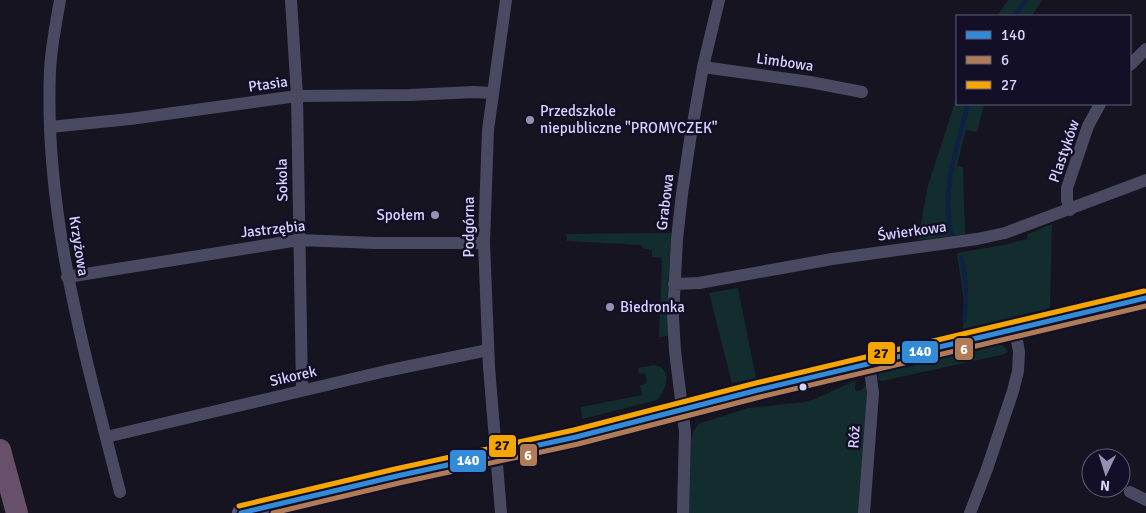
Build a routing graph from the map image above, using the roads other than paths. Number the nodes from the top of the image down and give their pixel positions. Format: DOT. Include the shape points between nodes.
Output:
graph roads {
  1 [pos="60,0"];
  2 [pos="291,0"];
  3 [pos="506,0"];
  4 [pos="719,0"];
  5 [pos="1146,49"];
  6 [pos="1131,64"];
  7 [pos="703,67"];
  8 [pos="862,92"];
  9 [pos="492,93"];
  10 [pos="297,96"];
  11 [pos="1099,105"];
  12 [pos="50,127"];
  13 [pos="1146,180"];
  14 [pos="1070,210"];
  15 [pos="299,240"];
  16 [pos="484,243"];
  17 [pos="67,276"];
  18 [pos="674,284"];
  19 [pos="1146,298"];
  20 [pos="1015,329"];
  21 [pos="488,350"];
  22 [pos="868,364"];
  23 [pos="302,390"];
  24 [pos="682,411"];
  25 [pos="106,437"];
  26 [pos="0,450"];
  27 [pos="496,455"];
  28 [pos="120,492"];
  29 [pos="1131,492"];
  30 [pos="324,493"];
  31 [pos="1146,500"];
  32 [pos="17,513"];
  33 [pos="241,513"];
  34 [pos="272,513"];
  35 [pos="501,513"];
  36 [pos="682,513"];
  37 [pos="864,513"];
  38 [pos="970,513"];
  1 -- 12 [label="street, Krzyżowa" via="50,70"];
  2 -- 10 [label="street, Sokola"];
  3 -- 9 [label="street, Podgórna"];
  4 -- 7 [label="street, Grabowa"];
  5 -- 6 [label="street"];
  7 -- 8 [label="street, Limbowa"];
  7 -- 18 [label="street, Grabowa" via="682,194"];
  9 -- 10 [label="street, Ptasia"];
  9 -- 16 [label="street, Podgórna"];
  10 -- 12 [label="street, Ptasia"];
  10 -- 15 [label="street, Sokola"];
  11 -- 14 [label="street, Plastyków" via="1088,126 1067,188"];
  12 -- 17 [label="street, Krzyżowa" via="52,177"];
  13 -- 14 [label="street, Świerkowa"];
  14 -- 18 [label="street, Świerkowa" via="978,239 832,259 699,283"];
  15 -- 16 [label="street, Jastrzębia"];
  15 -- 17 [label="street, Jastrzębia"];
  15 -- 23 [label="street, Sokola"];
  16 -- 21 [label="street, Podgórna"];
  17 -- 25 [label="street, Krzyżowa"];
  18 -- 24 [label="street, Grabowa" via="675,351"];
  19 -- 20 [label="main road"];
  20 -- 22 [label="main road"];
  20 -- 38 [label="street" via="1019,352 1015,384"];
  21 -- 23 [label="street, Sikorek"];
  21 -- 27 [label="street, Podgórna"];
  22 -- 24 [label="main road"];
  22 -- 37 [label="street, Róż" via="873,393"];
  23 -- 25 [label="street, Sikorek"];
  24 -- 27 [label="main road"];
  24 -- 36 [label="street, Grabowa" via="685,432"];
  25 -- 28 [label="street, Krzyżowa"];
  26 -- 32 [label="highway"];
  27 -- 30 [label="main road"];
  27 -- 35 [label="street, Podgórna"];
  29 -- 31 [label="street"];
  30 -- 33 [label="main road"];
  30 -- 34 [label="main road"];
}
